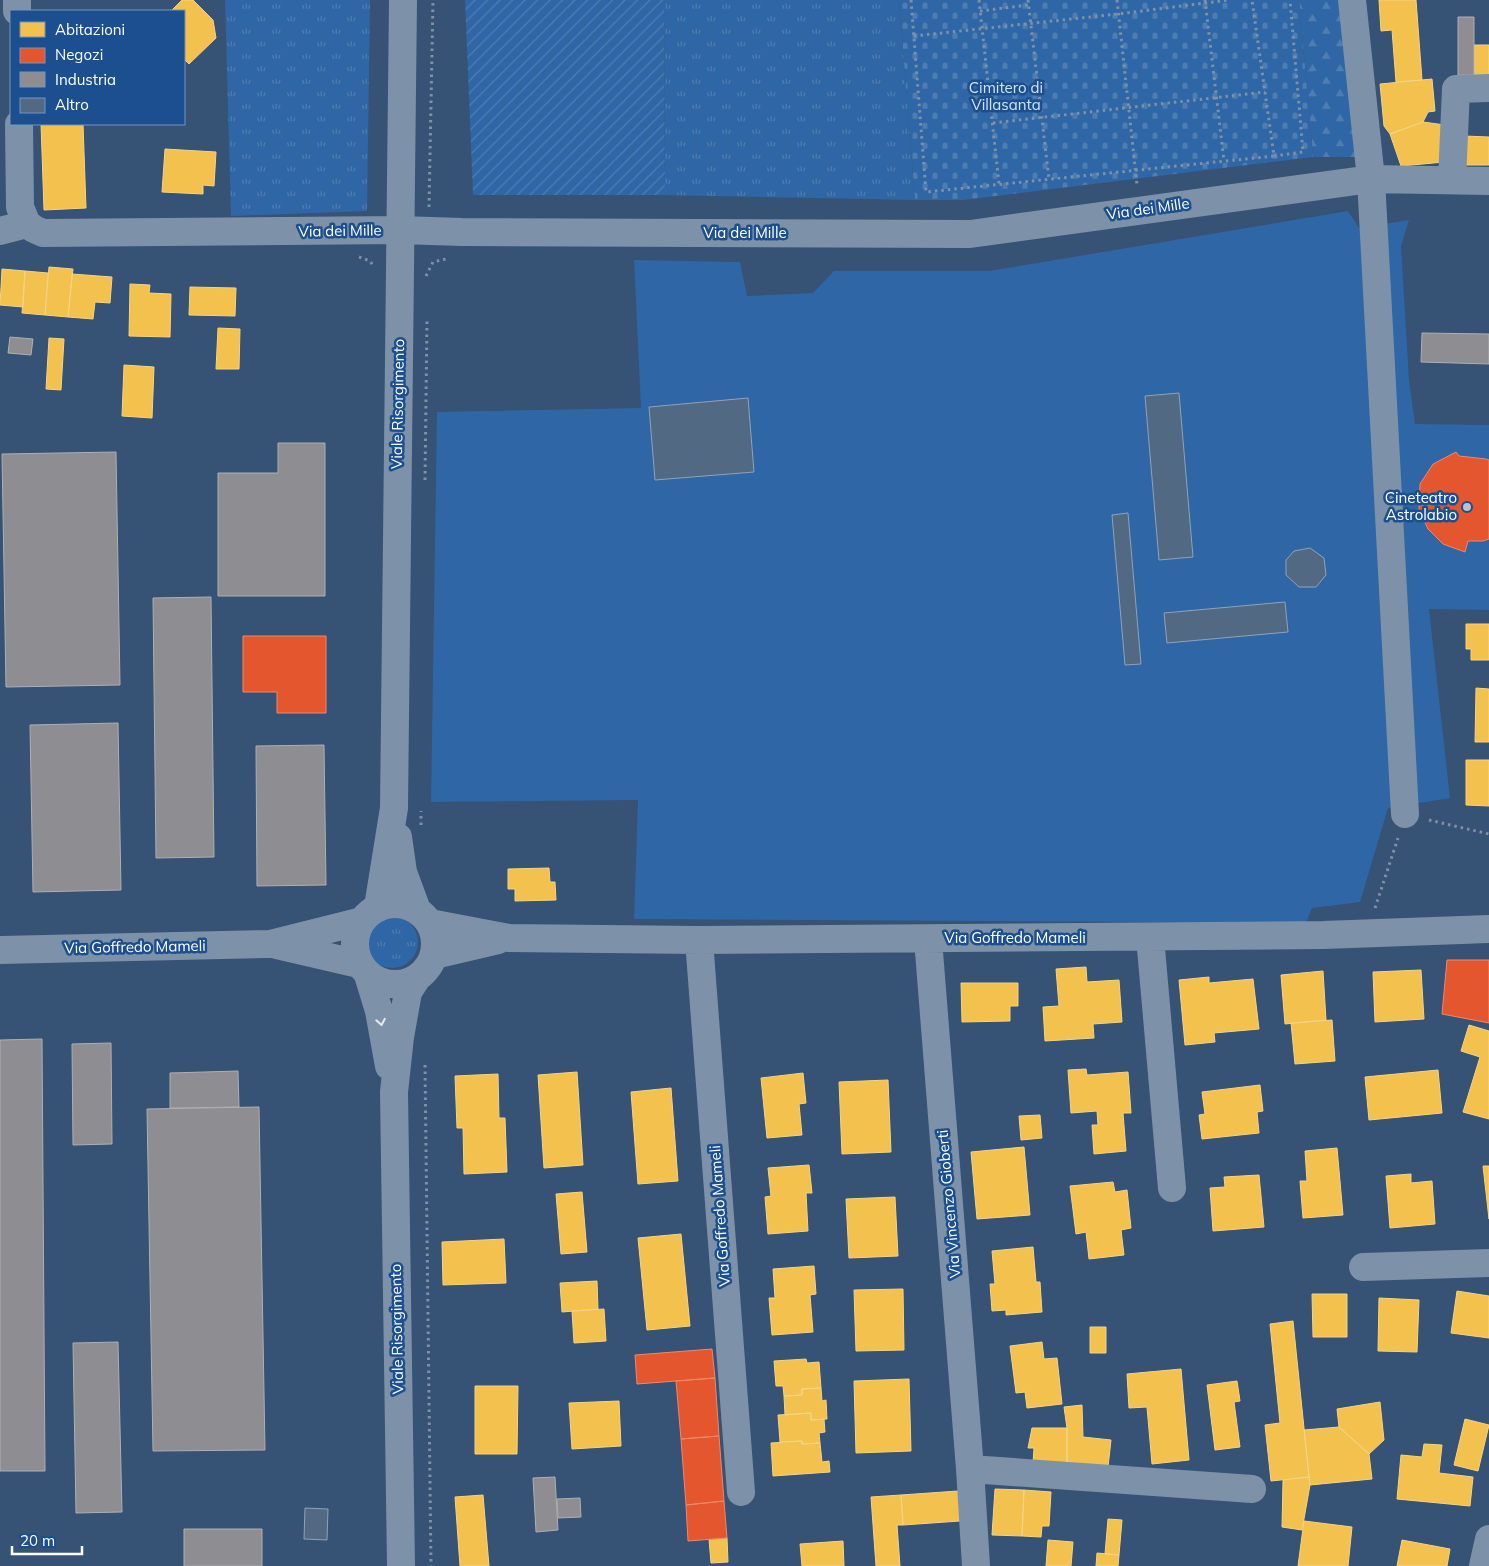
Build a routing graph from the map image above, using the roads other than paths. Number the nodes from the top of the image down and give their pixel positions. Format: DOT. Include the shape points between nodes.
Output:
graph roads {
  1 [pos="403,0"];
  2 [pos="1352,0"];
  3 [pos="1489,88"];
  4 [pos="19,125"];
  5 [pos="1371,179"];
  6 [pos="1452,180"];
  7 [pos="1489,181"];
  8 [pos="27,224"];
  9 [pos="400,230"];
  10 [pos="0,231"];
  11 [pos="394,808"];
  12 [pos="1405,814"];
  13 [pos="370,914"];
  14 [pos="423,917"];
  15 [pos="1489,929"];
  16 [pos="1150,937"];
  17 [pos="509,938"];
  18 [pos="928,939"];
  19 [pos="699,940"];
  20 [pos="270,944"];
  21 [pos="0,950"];
  22 [pos="434,955"];
  23 [pos="364,969"];
  24 [pos="417,978"];
  25 [pos="394,1092"];
  26 [pos="1172,1188"];
  27 [pos="1489,1263"];
  28 [pos="1363,1267"];
  29 [pos="970,1469"];
  30 [pos="1252,1489"];
  31 [pos="741,1492"];
  32 [pos="1489,1540"];
  33 [pos="401,1566"];
  34 [pos="976,1566"];
  35 [pos="1483,1566"];
  1 -- 9 [label="street, Viale Risorgimento"];
  2 -- 5 [label="street"];
  3 -- 6 [label="street" via="1456,89"];
  4 -- 8 [label="street" via="20,207"];
  5 -- 6 [label="street, Via dei Mille"];
  5 -- 9 [label="street, Via dei Mille" via="970,234"];
  5 -- 12 [label="street"];
  6 -- 7 [label="street, Via dei Mille"];
  8 -- 9 [label="street, Via dei Mille" via="43,233"];
  8 -- 10 [label="street"];
  9 -- 11 [label="street, Viale Risorgimento"];
  11 -- 13 [label="street, Viale Risorgimento"];
  11 -- 14 [label="street, Viale Risorgimento" via="403,872"];
  13 -- 14 [label="street" via="397,904"];
  13 -- 20 [label="street, Via Goffredo Mameli"];
  13 -- 23 [label="street" via="356,933 355,940 356,954"];
  14 -- 17 [label="street, Via Goffredo Mameli"];
  14 -- 22 [label="street" via="436,941"];
  15 -- 16 [label="street, Via Goffredo Mameli"];
  16 -- 18 [label="street, Via Goffredo Mameli"];
  16 -- 26 [label="street"];
  17 -- 19 [label="street, Via Goffredo Mameli"];
  17 -- 22 [label="street, Via Goffredo Mameli"];
  18 -- 19 [label="street, Via Goffredo Mameli"];
  18 -- 29 [label="street, Via Vincenzo Gioberti"];
  19 -- 31 [label="street, Via Goffredo Mameli"];
  20 -- 21 [label="street, Via Goffredo Mameli"];
  20 -- 23 [label="street, Via Goffredo Mameli"];
  22 -- 24 [label="street" via="427,969"];
  23 -- 24 [label="street" via="377,980 394,985"];
  23 -- 25 [label="street, Viale Risorgimento, one-way" via="379,1011"];
  24 -- 25 [label="street, Viale Risorgimento" via="408,992"];
  25 -- 33 [label="street, Viale Risorgimento"];
  27 -- 28 [label="street"];
  29 -- 30 [label="street"];
  29 -- 34 [label="street, Via Vincenzo Gioberti"];
  32 -- 35 [label="street"];
}
